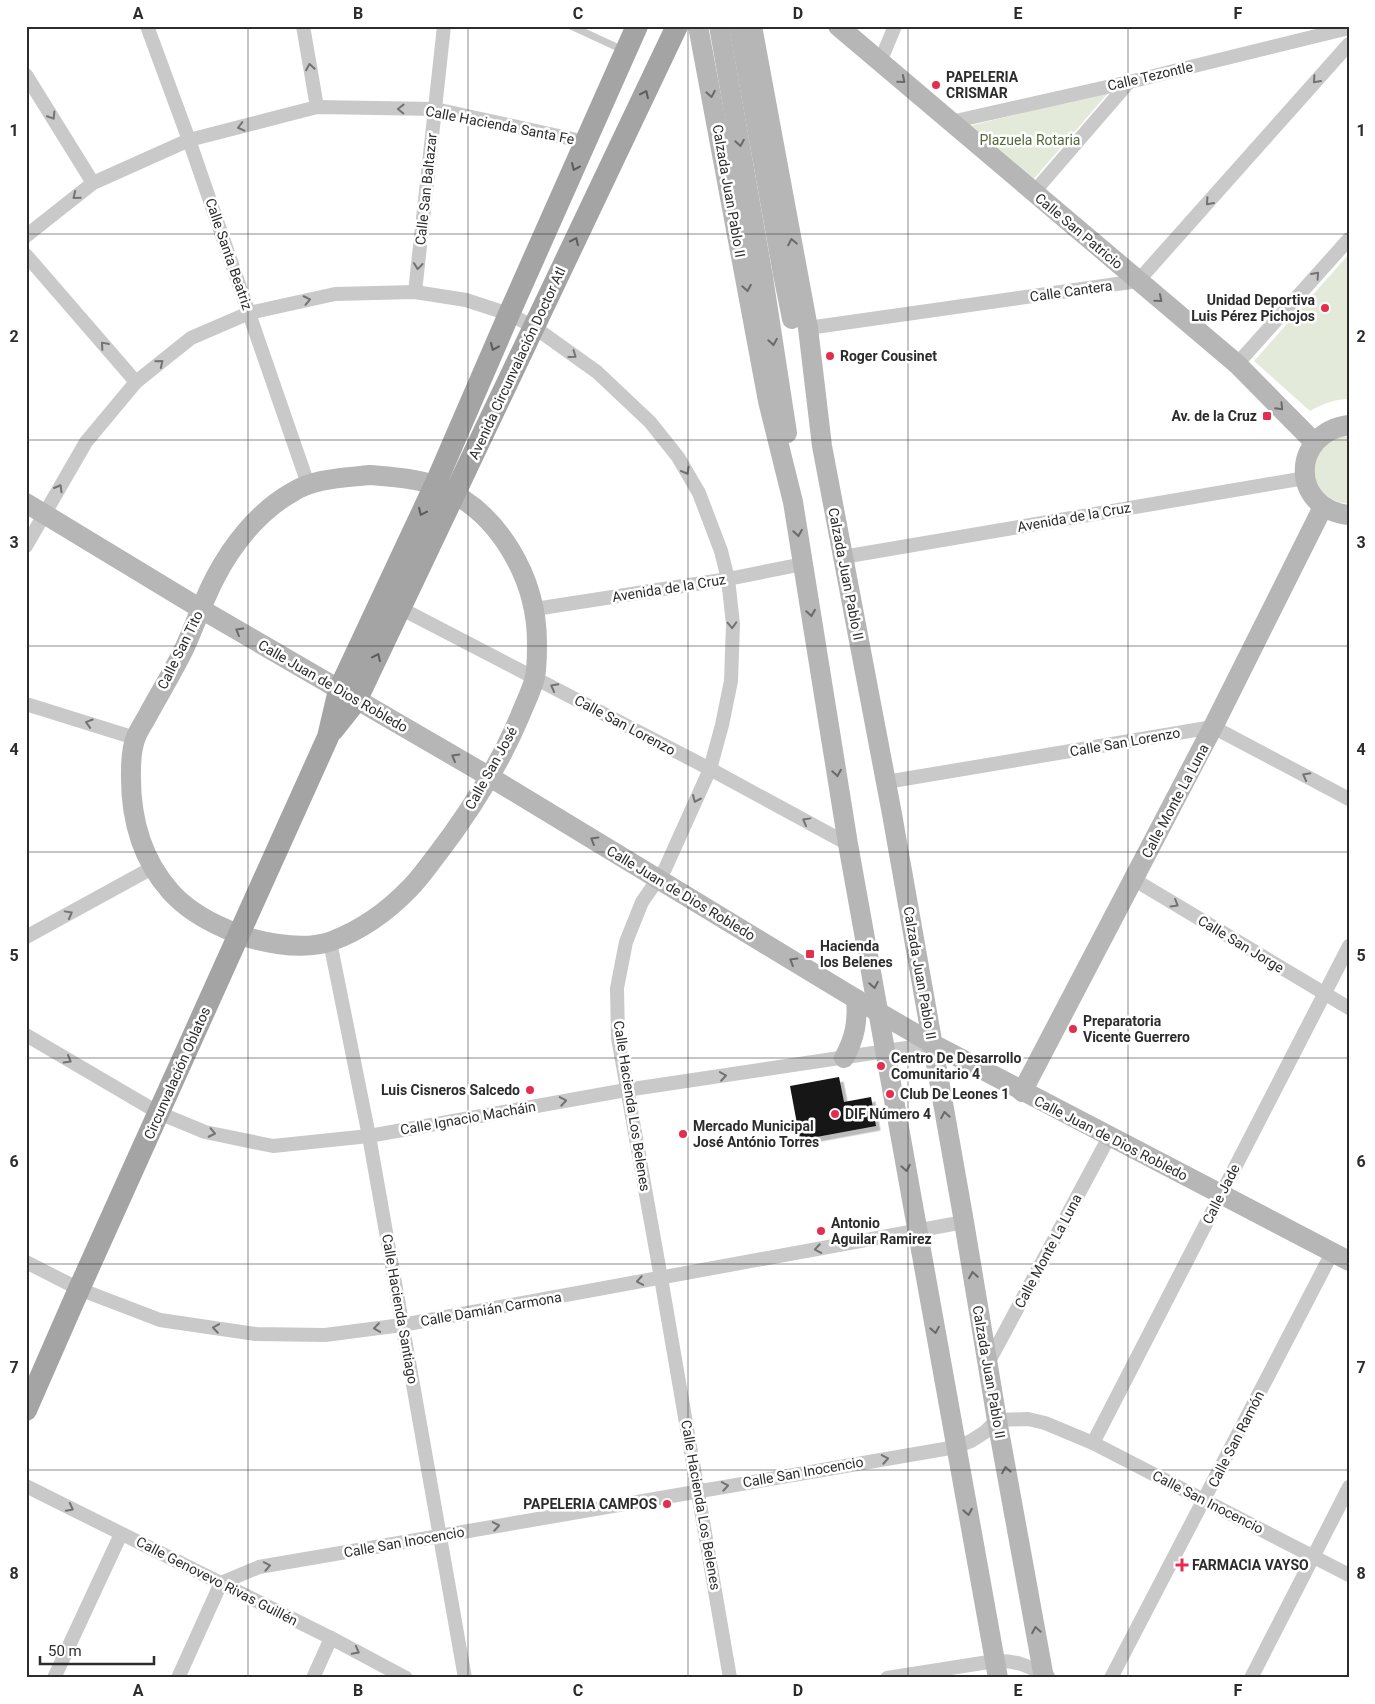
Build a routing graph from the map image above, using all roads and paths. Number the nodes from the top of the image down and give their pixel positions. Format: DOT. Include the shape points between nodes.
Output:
graph roads {
  1 [pos="147,26"];
  2 [pos="303,26"];
  3 [pos="444,26"];
  4 [pos="571,26"];
  5 [pos="637,26"];
  6 [pos="677,26"];
  7 [pos="698,26"];
  8 [pos="719,26"];
  9 [pos="838,26"];
  10 [pos="895,26"];
  11 [pos="1349,28"];
  12 [pos="748,30"];
  13 [pos="1349,44"];
  14 [pos="702,46"];
  15 [pos="626,51"];
  16 [pos="880,62"];
  17 [pos="26,75"];
  18 [pos="1129,82"];
  19 [pos="317,107"];
  20 [pos="435,109"];
  21 [pos="950,122"];
  22 [pos="189,140"];
  23 [pos="586,142"];
  24 [pos="94,183"];
  25 [pos="1034,192"];
  26 [pos="26,236"];
  27 [pos="1349,239"];
  28 [pos="26,255"];
  29 [pos="1138,281"];
  30 [pos="415,292"];
  31 [pos="249,313"];
  32 [pos="509,314"];
  33 [pos="534,327"];
  34 [pos="808,328"];
  35 [pos="1237,364"];
  36 [pos="136,382"];
  37 [pos="1349,425"];
  38 [pos="1314,442"];
  39 [pos="822,446"];
  40 [pos="1305,478"];
  41 [pos="308,484"];
  42 [pos="445,489"];
  43 [pos="793,502"];
  44 [pos="26,503"];
  45 [pos="1323,507"];
  46 [pos="45,514"];
  47 [pos="1349,516"];
  48 [pos="26,546"];
  49 [pos="843,557"];
  50 [pos="803,564"];
  51 [pos="728,579"];
  52 [pos="400,608"];
  53 [pos="201,609"];
  54 [pos="535,609"];
  55 [pos="535,677"];
  56 [pos="348,695"];
  57 [pos="26,704"];
  58 [pos="1213,727"];
  59 [pos="135,738"];
  60 [pos="710,769"];
  61 [pos="490,776"];
  62 [pos="886,782"];
  63 [pos="1349,798"];
  64 [pos="848,844"];
  65 [pos="152,868"];
  66 [pos="657,879"];
  67 [pos="1133,879"];
  68 [pos="238,935"];
  69 [pos="26,937"];
  70 [pos="330,942"];
  71 [pos="1349,946"];
  72 [pos="1324,993"];
  73 [pos="856,1000"];
  74 [pos="1349,1008"];
  75 [pos="880,1013"];
  76 [pos="26,1035"];
  77 [pos="933,1044"];
  78 [pos="885,1052"];
  79 [pos="844,1058"];
  80 [pos="626,1090"];
  81 [pos="1022,1092"];
  82 [pos="159,1113"];
  83 [pos="369,1136"];
  84 [pos="1109,1137"];
  85 [pos="1220,1195"];
  86 [pos="964,1222"];
  87 [pos="917,1231"];
  88 [pos="1341,1257"];
  89 [pos="26,1262"];
  90 [pos="661,1278"];
  91 [pos="79,1289"];
  92 [pos="402,1325"];
  93 [pos="987,1365"];
  94 [pos="26,1410"];
  95 [pos="997,1420"];
  96 [pos="1093,1442"];
  97 [pos="956,1447"];
  98 [pos="26,1486"];
  99 [pos="1349,1487"];
  100 [pos="698,1490"];
  101 [pos="1204,1500"];
  102 [pos="122,1534"];
  103 [pos="440,1536"];
  104 [pos="1313,1557"];
  105 [pos="1349,1575"];
  106 [pos="222,1583"];
  107 [pos="331,1638"];
  108 [pos="996,1669"];
  109 [pos="1046,1677"];
  110 [pos="54,1678"];
  111 [pos="178,1678"];
  112 [pos="313,1678"];
  113 [pos="406,1678"];
  114 [pos="465,1678"];
  115 [pos="730,1678"];
  116 [pos="886,1678"];
  117 [pos="1111,1678"];
  118 [pos="1251,1678"];
  1 -- 22 [label="street, Calle Santa Beatriz"];
  19 -- 2 [label="street, one-way"];
  3 -- 20 [label="street, Calle San Baltazar"];
  4 -- 15 [label="lane"];
  5 -- 15 [label="main road, Avenida Circunvalación Doctor Atl"];
  33 -- 6 [label="main road, Avenida Circunvalación Doctor Atl, one-way"];
  7 -- 14 [label="street, Calzada Juan Pablo II"];
  8 -- 43 [label="street, Calzada Juan Pablo II, one-way, bridge" via="791,454"];
  9 -- 16 [label="street, Calle San Patricio"];
  10 -- 16 [label="street"];
  11 -- 18 [label="street, Calle Tezontle"];
  12 -- 14 [label="street" via="726,28 716,31"];
  34 -- 12 [label="street, Calzada Juan Pablo II, one-way"];
  12 -- 39 [label="street, Calzada Juan Pablo II, bridge" via="783,274"];
  13 -- 29 [label="street, one-way"];
  14 -- 43 [label="street, Calzada Juan Pablo II, one-way" via="768,401"];
  15 -- 23 [label="main road, Avenida Circunvalación Doctor Atl"];
  16 -- 21 [label="street, Calle San Patricio, one-way"];
  17 -- 24 [label="street, one-way"];
  18 -- 21 [label="street, Calle Tezontle"];
  18 -- 25 [label="street"];
  20 -- 19 [label="street, Calle Hacienda Santa Fe, one-way"];
  19 -- 22 [label="street, Calle Hacienda Santa Fe, one-way"];
  20 -- 23 [label="street, Calle Hacienda Santa Fe"];
  20 -- 30 [label="street, Calle San Baltazar, one-way"];
  21 -- 25 [label="street, Calle San Patricio"];
  22 -- 24 [label="street, Calle Hacienda Santa Fe"];
  22 -- 31 [label="street, Calle Santa Beatriz"];
  23 -- 32 [label="main road, Avenida Circunvalación Doctor Atl, one-way"];
  24 -- 26 [label="street, Calle Hacienda Santa Fe, one-way"];
  25 -- 29 [label="street, Calle San Patricio"];
  35 -- 27 [label="street, one-way"];
  36 -- 28 [label="street, one-way"];
  29 -- 34 [label="street, Calle Cantera"];
  29 -- 35 [label="street, Calle San Patricio, one-way"];
  31 -- 30 [label="street, Calle Hacienda Los Belenes, one-way" via="335,294"];
  30 -- 32 [label="street, Calle Hacienda Los Belenes" via="466,300"];
  36 -- 31 [label="street, Calle Hacienda Los Belenes, one-way" via="191,338"];
  31 -- 41 [label="street, Calle Santa Beatriz"];
  32 -- 33 [label="street, Calle Hacienda Los Belenes"];
  32 -- 42 [label="main road, Avenida Circunvalación Doctor Atl, one-way"];
  33 -- 42 [label="main road, Avenida Circunvalación Doctor Atl"];
  33 -- 51 [label="street, Calle Hacienda Los Belenes, one-way" via="597,372 650,422 678,457 699,493"];
  34 -- 39 [label="street, Calzada Juan Pablo II"];
  35 -- 38 [label="street, Calle San Patricio, one-way"];
  46 -- 36 [label="street, Calle Hacienda Los Belenes, one-way" via="86,442"];
  37 -- 38 [label="street" via="1324,433"];
  38 -- 40 [label="street" via="1308,453"];
  39 -- 49 [label="street, Calzada Juan Pablo II"];
  40 -- 45 [label="street" via="1314,499"];
  40 -- 49 [label="street, Avenida de la Cruz"];
  41 -- 42 [label="street, Calle San Tito" via="370,475 407,478"];
  41 -- 53 [label="street, Calle San Tito" via="289,493 253,523 215,577"];
  42 -- 52 [label="main road, Avenida Circunvalación Doctor Atl"];
  42 -- 54 [label="street, Calle San José" via="486,518 505,539"];
  42 -- 56 [label="main road, Avenida Circunvalación Doctor Atl, one-way"];
  43 -- 50 [label="street, Calzada Juan Pablo II, one-way"];
  44 -- 46 [label="street, Calle Juan de Dios Robledo"];
  45 -- 47 [label="street"];
  45 -- 58 [label="street, Calle Monte La Luna"];
  46 -- 48 [label="street, Calle Hacienda Los Belenes"];
  46 -- 53 [label="street, Calle Juan de Dios Robledo"];
  49 -- 62 [label="street, Calzada Juan Pablo II"];
  50 -- 51 [label="street, Avenida de la Cruz"];
  50 -- 64 [label="street, Calzada Juan Pablo II, one-way"];
  51 -- 54 [label="street, Avenida de la Cruz"];
  51 -- 60 [label="street, Calle Hacienda Los Belenes, one-way" via="733,624 730,680"];
  52 -- 55 [label="street, Calle San Lorenzo"];
  56 -- 52 [label="main road, Avenida Circunvalación Doctor Atl, one-way"];
  56 -- 53 [label="street, Calle Juan de Dios Robledo, one-way"];
  53 -- 59 [label="street, Calle San Tito" via="184,649"];
  54 -- 55 [label="street, Calle San José"];
  60 -- 55 [label="street, Calle San Lorenzo, one-way"];
  55 -- 61 [label="street, Calle San José" via="515,728"];
  61 -- 56 [label="street, Calle Juan de Dios Robledo, one-way"];
  56 -- 68 [label="main road, Circunvalación Oblatos"];
  59 -- 57 [label="street, one-way"];
  58 -- 62 [label="street, Calle San Lorenzo"];
  63 -- 58 [label="street, one-way"];
  58 -- 67 [label="street, Calle Monte La Luna"];
  59 -- 65 [label="street, Calle San Tito" via="130,792 140,843"];
  64 -- 60 [label="street, Calle San Lorenzo, one-way"];
  60 -- 66 [label="street, Calle Hacienda Los Belenes, one-way" via="665,869"];
  66 -- 61 [label="street, Calle Juan de Dios Robledo, one-way"];
  61 -- 70 [label="street, Calle San José" via="453,833 410,888 366,924"];
  62 -- 77 [label="street, Calzada Juan Pablo II"];
  64 -- 75 [label="street, Calzada Juan Pablo II, one-way"];
  65 -- 68 [label="street, Calle San Tito" via="171,893 190,909"];
  69 -- 65 [label="street, one-way"];
  73 -- 66 [label="street, Calle Juan de Dios Robledo, one-way"];
  66 -- 80 [label="street, Calle Hacienda Los Belenes" via="642,902 626,942 616,988 618,1038"];
  67 -- 72 [label="street, Calle San Jorge, one-way"];
  67 -- 81 [label="street, Calle Monte La Luna"];
  68 -- 70 [label="street, Calle San José" via="286,945"];
  68 -- 82 [label="main road, Circunvalación Oblatos"];
  70 -- 83 [label="street, Calle Hacienda Santiago"];
  71 -- 72 [label="street, Calle Jade"];
  72 -- 74 [label="street, Calle San Jorge"];
  72 -- 85 [label="street, Calle Jade"];
  73 -- 75 [label="street, Calle Juan de Dios Robledo"];
  73 -- 79 [label="street" via="856,1030"];
  75 -- 77 [label="street, Calle Juan de Dios Robledo"];
  75 -- 78 [label="street, Calzada Juan Pablo II"];
  76 -- 82 [label="street, Calle Ignacio Macháin, one-way"];
  77 -- 78 [label="street, Calle Ignacio Macháin"];
  77 -- 81 [label="street, Calle Juan de Dios Robledo"];
  86 -- 77 [label="street, Calzada Juan Pablo II, one-way"];
  78 -- 79 [label="street, Calle Ignacio Macháin"];
  78 -- 87 [label="street, Calzada Juan Pablo II, one-way"];
  80 -- 79 [label="street, Calle Ignacio Macháin, one-way"];
  83 -- 80 [label="street, Calle Ignacio Macháin, one-way"];
  80 -- 90 [label="street, Calle Hacienda Los Belenes"];
  81 -- 84 [label="street, Calle Juan de Dios Robledo"];
  82 -- 83 [label="street, Calle Ignacio Macháin, one-way" via="205,1132 273,1146"];
  82 -- 91 [label="main road, Circunvalación Oblatos"];
  83 -- 92 [label="street, Calle Hacienda Santiago"];
  84 -- 85 [label="street, Calle Juan de Dios Robledo"];
  84 -- 93 [label="street, Calle Monte La Luna"];
  85 -- 88 [label="street, Calle Juan de Dios Robledo"];
  85 -- 96 [label="street, Calle Jade"];
  86 -- 87 [label="street, Calle Damián Carmona"];
  93 -- 86 [label="street, Calzada Juan Pablo II, one-way"];
  87 -- 90 [label="street, Calle Damián Carmona, one-way"];
  87 -- 97 [label="street, Calzada Juan Pablo II, one-way"];
  88 -- 101 [label="street, Calle San Ramón"];
  89 -- 91 [label="street, Calle Damián Carmona"];
  90 -- 92 [label="street, Calle Damián Carmona, one-way"];
  90 -- 100 [label="street, Calle Hacienda Los Belenes"];
  92 -- 91 [label="street, Calle Damián Carmona, one-way" via="326,1336 256,1334 160,1320"];
  91 -- 94 [label="main road, Circunvalación Oblatos"];
  92 -- 103 [label="street, Calle Hacienda Santiago"];
  93 -- 95 [label="street, Calzada Juan Pablo II"];
  95 -- 96 [label="street, Calle San Inocencio" via="1028,1419"];
  95 -- 97 [label="street, Calle San Inocencio" via="985,1432"];
  109 -- 95 [label="street, Calzada Juan Pablo II, one-way"];
  96 -- 101 [label="street, Calle San Inocencio"];
  100 -- 97 [label="street, Calle San Inocencio, one-way"];
  97 -- 108 [label="street, Calzada Juan Pablo II, one-way"];
  98 -- 102 [label="street, Calle Genovevo Rivas Guillén, one-way"];
  99 -- 104 [label="street"];
  103 -- 100 [label="street, Calle San Inocencio, one-way"];
  100 -- 115 [label="street, Calle Hacienda Los Belenes"];
  101 -- 104 [label="street, Calle San Inocencio"];
  101 -- 117 [label="street, Calle San Ramón"];
  102 -- 106 [label="street, Calle Genovevo Rivas Guillén"];
  102 -- 110 [label="street"];
  106 -- 103 [label="street, Calle San Inocencio, one-way" via="259,1567"];
  103 -- 114 [label="street, Calle Hacienda Santiago"];
  104 -- 105 [label="street, Calle San Inocencio"];
  104 -- 118 [label="street"];
  106 -- 107 [label="street, Calle Genovevo Rivas Guillén"];
  106 -- 111 [label="street"];
  107 -- 112 [label="street"];
  107 -- 113 [label="street, Calle Genovevo Rivas Guillén, one-way"];
  108 -- 109 [label="street" via="1007,1660 1021,1663"];
  108 -- 116 [label="street"];
}
